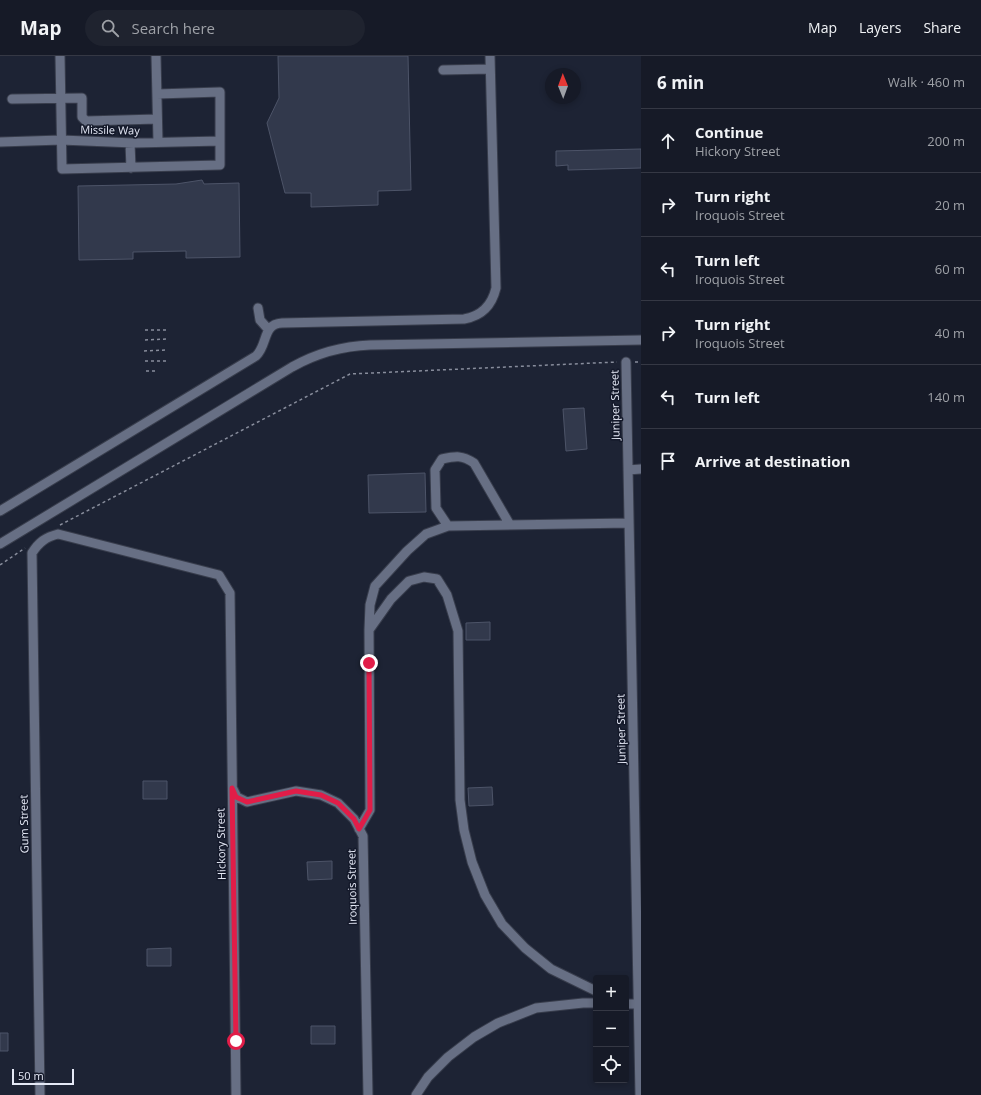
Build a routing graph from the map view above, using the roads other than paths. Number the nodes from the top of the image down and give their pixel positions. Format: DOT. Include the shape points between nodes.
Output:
graph roads {
  1 [pos="60,56"];
  2 [pos="156,56"];
  3 [pos="490,56"];
  4 [pos="490,69"];
  5 [pos="443,70"];
  6 [pos="157,94"];
  7 [pos="60,98"];
  8 [pos="12,99"];
  9 [pos="158,119"];
  10 [pos="61,140"];
  11 [pos="0,142"];
  12 [pos="158,142"];
  13 [pos="220,142"];
  14 [pos="130,143"];
  15 [pos="131,168"];
  16 [pos="258,308"];
  17 [pos="268,329"];
  18 [pos="641,340"];
  19 [pos="626,362"];
  20 [pos="641,469"];
  21 [pos="628,470"];
  22 [pos="0,512"];
  23 [pos="629,523"];
  24 [pos="510,525"];
  25 [pos="448,526"];
  26 [pos="0,544"];
  27 [pos="29,550"];
  28 [pos="369,630"];
  29 [pos="232,788"];
  30 [pos="359,829"];
  31 [pos="638,863"];
  32 [pos="639,923"];
  33 [pos="639,986"];
  34 [pos="593,990"];
  35 [pos="593,1003"];
  36 [pos="629,1004"];
  37 [pos="638,1004"];
  38 [pos="40,1095"];
  39 [pos="236,1095"];
  40 [pos="368,1095"];
  41 [pos="416,1095"];
  42 [pos="640,1095"];
  1 -- 7 [label="street"];
  2 -- 6 [label="street"];
  3 -- 4 [label="street"];
  4 -- 5 [label="street"];
  4 -- 17 [label="street" via="496,282 488,306 475,316 464,319 282,323"];
  6 -- 9 [label="street"];
  6 -- 13 [label="street" via="220,92"];
  7 -- 8 [label="street"];
  7 -- 9 [label="street" via="82,98 82,117 86,121"];
  7 -- 10 [label="street"];
  9 -- 12 [label="street"];
  10 -- 11 [label="street, Missile Way"];
  10 -- 14 [label="street, Missile Way"];
  10 -- 15 [label="street" via="62,169"];
  12 -- 13 [label="street, Missile Way"];
  12 -- 14 [label="street, Missile Way"];
  13 -- 15 [label="street" via="220,165"];
  14 -- 15 [label="street"];
  16 -- 17 [label="street" via="260,320"];
  17 -- 22 [label="street" via="263,346 256,356"];
  18 -- 26 [label="street" via="370,345 349,346 320,354 292,367"];
  19 -- 21 [label="street, Juniper Street"];
  20 -- 21 [label="street"];
  21 -- 23 [label="street, Juniper Street"];
  23 -- 24 [label="street"];
  23 -- 31 [label="street, Juniper Street"];
  24 -- 25 [label="street"];
  24 -- 25 [label="street" via="474,463 466,457 453,456 442,459 435,470 436,508"];
  25 -- 28 [label="street" via="426,534 376,586 370,605"];
  27 -- 29 [label="street, Hickory Street" via="47,537 58,534 219,575 230,593"];
  27 -- 38 [label="street, Gum Street"];
  28 -- 30 [label="street" via="370,810"];
  28 -- 34 [label="street" via="391,599 409,580 424,576 437,579 447,595 458,631 460,800 472,862 484,895 502,924 525,948 551,969"];
  29 -- 30 [label="street, Iroquois Street" via="236,797 247,802 296,791 321,795 338,803 354,819"];
  29 -- 39 [label="street, Hickory Street"];
  30 -- 40 [label="street, Iroquois Street" via="363,836"];
  31 -- 32 [label="street, Juniper Street"];
  32 -- 33 [label="street, Juniper Street"];
  33 -- 37 [label="street, Juniper Street"];
  35 -- 41 [label="street" via="536,1008 498,1023 448,1057 428,1077"];
  36 -- 37 [label="street"];
  37 -- 42 [label="street, Juniper Street"];
}
